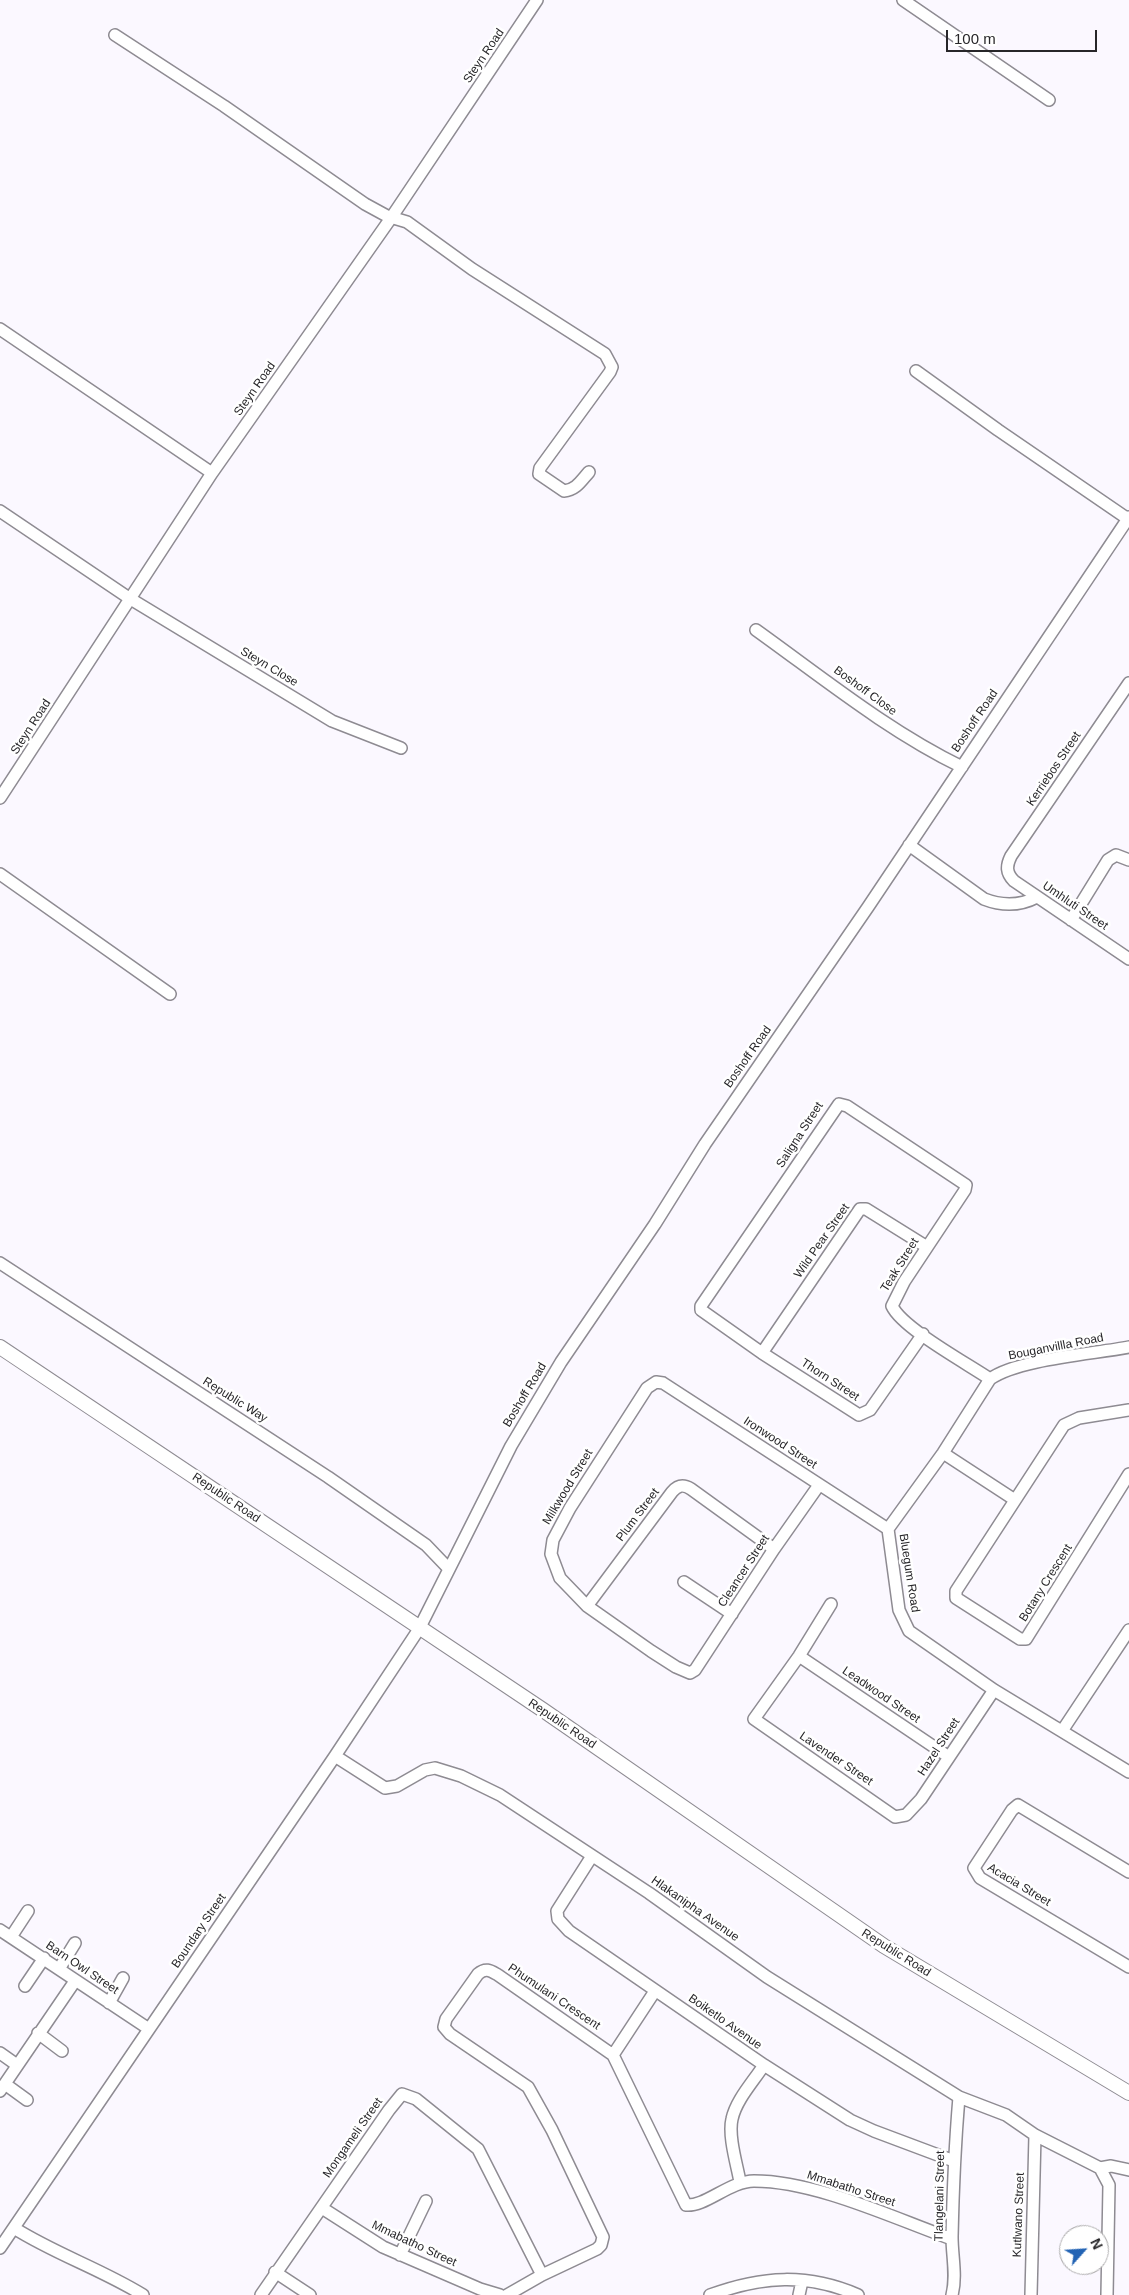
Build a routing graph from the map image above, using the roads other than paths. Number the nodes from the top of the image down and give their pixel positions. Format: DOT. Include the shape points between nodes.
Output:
graph roads {
  1 [pos="538,0"];
  2 [pos="903,0"];
  3 [pos="115,35"];
  4 [pos="1049,100"];
  5 [pos="391,218"];
  6 [pos="0,329"];
  7 [pos="916,371"];
  8 [pos="589,472"];
  9 [pos="212,473"];
  10 [pos="0,511"];
  11 [pos="1129,518"];
  12 [pos="129,598"];
  13 [pos="756,630"];
  14 [pos="1129,683"];
  15 [pos="401,748"];
  16 [pos="962,767"];
  17 [pos="0,798"];
  18 [pos="909,845"];
  19 [pos="1129,860"];
  20 [pos="1008,872"];
  21 [pos="0,874"];
  22 [pos="1037,897"];
  23 [pos="1070,920"];
  24 [pos="1129,959"];
  25 [pos="170,994"];
  26 [pos="966,1186"];
  27 [pos="927,1247"];
  28 [pos="0,1263"];
  29 [pos="700,1308"];
  30 [pos="923,1334"];
  31 [pos="0,1347"];
  32 [pos="1129,1347"];
  33 [pos="762,1352"];
  34 [pos="990,1379"];
  35 [pos="656,1382"];
  36 [pos="1129,1410"];
  37 [pos="943,1453"];
  38 [pos="1129,1474"];
  39 [pos="819,1485"];
  40 [pos="1015,1500"];
  41 [pos="888,1529"];
  42 [pos="774,1549"];
  43 [pos="449,1568"];
  44 [pos="684,1582"];
  45 [pos="831,1604"];
  46 [pos="587,1606"];
  47 [pos="732,1614"];
  48 [pos="419,1629"];
  49 [pos="1129,1630"];
  50 [pos="799,1656"];
  51 [pos="692,1672"];
  52 [pos="994,1690"];
  53 [pos="1062,1731"];
  54 [pos="335,1756"];
  55 [pos="949,1757"];
  56 [pos="1129,1772"];
  57 [pos="903,1817"];
  58 [pos="592,1856"];
  59 [pos="1129,1872"];
  60 [pos="28,1911"];
  61 [pos="0,1930"];
  62 [pos="11,1937"];
  63 [pos="75,1943"];
  64 [pos="44,1958"];
  65 [pos="1129,1967"];
  66 [pos="59,1970"];
  67 [pos="123,1978"];
  68 [pos="75,1981"];
  69 [pos="25,1986"];
  70 [pos="655,1991"];
  71 [pos="109,2003"];
  72 [pos="149,2029"];
  73 [pos="38,2034"];
  74 [pos="62,2051"];
  75 [pos="0,2053"];
  76 [pos="613,2055"];
  77 [pos="17,2065"];
  78 [pos="764,2065"];
  79 [pos="3,2088"];
  80 [pos="1129,2093"];
  81 [pos="959,2098"];
  82 [pos="27,2100"];
  83 [pos="1035,2135"];
  84 [pos="954,2160"];
  85 [pos="1100,2168"];
  86 [pos="1129,2170"];
  87 [pos="740,2182"];
  88 [pos="426,2201"];
  89 [pos="322,2208"];
  90 [pos="14,2228"];
  91 [pos="952,2239"];
  92 [pos="0,2248"];
  93 [pos="400,2255"];
  94 [pos="275,2272"];
  95 [pos="542,2275"];
  96 [pos="802,2281"];
  97 [pos="130,2292"];
  98 [pos="143,2295"];
  99 [pos="260,2295"];
  100 [pos="310,2295"];
  101 [pos="500,2295"];
  102 [pos="507,2295"];
  103 [pos="710,2295"];
  104 [pos="800,2295"];
  105 [pos="858,2295"];
  106 [pos="952,2295"];
  107 [pos="1031,2295"];
  108 [pos="1107,2295"];
  1 -- 5 [label="street, Steyn Road"];
  2 -- 4 [label="street"];
  3 -- 5 [label="street" via="365,204"];
  5 -- 8 [label="street" via="407,222 472,269 605,354 612,367 610,372 540,468 539,474 564,491 578,486"];
  5 -- 9 [label="street, Steyn Road"];
  6 -- 9 [label="street"];
  7 -- 11 [label="street"];
  9 -- 12 [label="street, Steyn Road"];
  10 -- 12 [label="street, Steyn Close"];
  11 -- 16 [label="street, Boshoff Road"];
  12 -- 15 [label="street, Steyn Close" via="332,721"];
  12 -- 17 [label="street, Steyn Road"];
  13 -- 16 [label="street, Boshoff Close" via="894,729"];
  14 -- 20 [label="street, Kerriebos Street" via="1011,856"];
  16 -- 18 [label="street, Boshoff Road"];
  18 -- 22 [label="street" via="984,900 1013,904"];
  18 -- 43 [label="street, Boshoff Road" via="705,1144 548,1383 511,1446"];
  19 -- 23 [label="street" via="1116,855 1108,860"];
  20 -- 22 [label="street, Umhluti Street" via="1014,881"];
  21 -- 25 [label="street"];
  22 -- 23 [label="street, Umhluti Street"];
  23 -- 24 [label="street, Umhluti Street"];
  26 -- 27 [label="street, Teak Street"];
  26 -- 29 [label="street, Saligna Street" via="847,1106 839,1104"];
  27 -- 30 [label="street, Teak Street" via="892,1305 897,1314"];
  27 -- 33 [label="street, Wild Pear Street" via="866,1208 860,1209"];
  28 -- 43 [label="street, Republic Way" via="328,1477 426,1545"];
  29 -- 33 [label="street, Thorn Street"];
  30 -- 33 [label="street, Thorn Street" via="871,1408 862,1414 857,1414"];
  30 -- 34 [label="street, Teak Street"];
  31 -- 48 [label="street, Republic Road"];
  32 -- 34 [label="street, Bouganvillla Road" via="1020,1366"];
  34 -- 37 [label="street, Bluegum Road"];
  35 -- 39 [label="street, Ironwood Street" via="663,1383"];
  35 -- 46 [label="street, Milkwood Street" via="647,1388 553,1540 551,1554 558,1574"];
  36 -- 40 [label="street, Botany Crescent" via="1079,1418 1064,1425"];
  37 -- 40 [label="street"];
  37 -- 41 [label="street, Bluegum Road"];
  38 -- 40 [label="street, Botany Crescent" via="1023,1640 955,1595"];
  39 -- 41 [label="street, Ironwood Street"];
  39 -- 42 [label="street, Cleancer Street"];
  41 -- 52 [label="street, Bluegum Road" via="899,1610 906,1627"];
  42 -- 46 [label="street, Plum Street" via="691,1489 679,1486"];
  42 -- 47 [label="street, Cleancer Street"];
  43 -- 48 [label="street, Boshoff Road"];
  44 -- 47 [label="street"];
  45 -- 50 [label="street"];
  46 -- 51 [label="street, Milkwood Street" via="667,1661"];
  47 -- 51 [label="street, Cleancer Street"];
  48 -- 54 [label="street, Boundary Street"];
  48 -- 80 [label="street, Republic Road" via="543,1710 884,1946"];
  49 -- 53 [label="street"];
  50 -- 55 [label="street, Leadwood Street"];
  50 -- 57 [label="street, Lavender Street" via="754,1720 895,1817"];
  52 -- 53 [label="street, Bluegum Road"];
  52 -- 55 [label="street, Hazel Street"];
  53 -- 56 [label="street, Bluegum Road"];
  54 -- 58 [label="street, Hlakanipha Avenue" via="385,1788 397,1786 429,1769 440,1768 518,1805"];
  54 -- 72 [label="street, Boundary Street"];
  55 -- 57 [label="street, Hazel Street" via="921,1799"];
  58 -- 70 [label="street, Boiketlo Avenue" via="559,1907 558,1919 569,1931"];
  58 -- 81 [label="street, Hlakanipha Avenue" via="779,1985"];
  59 -- 65 [label="street, Acacia Street" via="1018,1805 974,1868 980,1878"];
  60 -- 62 [label="street"];
  61 -- 62 [label="street, Barn Owl Street"];
  62 -- 64 [label="street, Barn Owl Street"];
  63 -- 66 [label="street"];
  64 -- 66 [label="street, Barn Owl Street"];
  64 -- 69 [label="street"];
  66 -- 68 [label="street, Barn Owl Street"];
  67 -- 71 [label="street"];
  68 -- 71 [label="street, Barn Owl Street"];
  68 -- 73 [label="street"];
  70 -- 76 [label="street"];
  70 -- 78 [label="street, Boiketlo Avenue"];
  71 -- 72 [label="street, Barn Owl Street"];
  72 -- 90 [label="street, Boundary Street"];
  73 -- 74 [label="street"];
  73 -- 77 [label="street"];
  75 -- 77 [label="street"];
  76 -- 87 [label="street, Mmabatho Street" via="684,2203 693,2204"];
  76 -- 95 [label="street, Phumulani Crescent" via="488,1970 478,1974 444,2023 450,2034 530,2089 602,2231 601,2245 594,2251"];
  77 -- 79 [label="street"];
  78 -- 84 [label="street, Boiketlo Avenue" via="850,2120"];
  78 -- 87 [label="street" via="732,2117"];
  79 -- 82 [label="street"];
  81 -- 83 [label="street, Hlakanipha Avenue" via="1006,2115"];
  81 -- 84 [label="street, Tlangelani Street"];
  83 -- 85 [label="street, Hlakanipha Avenue"];
  83 -- 107 [label="street, Kutlwano Street"];
  84 -- 91 [label="street, Tlangelani Street"];
  85 -- 86 [label="street" via="1110,2166"];
  85 -- 108 [label="street" via="1109,2185"];
  87 -- 91 [label="street, Mmabatho Street" via="776,2182 820,2191"];
  88 -- 93 [label="street"];
  89 -- 93 [label="street, Mmabatho Street" via="368,2239"];
  89 -- 94 [label="street, Mongameli Street"];
  89 -- 95 [label="street, Mongameli Street" via="397,2098 409,2094 478,2149"];
  90 -- 92 [label="street, Boundary Street"];
  90 -- 97 [label="street" via="44,2247 96,2268"];
  91 -- 106 [label="street, Tlangelani Street"];
  93 -- 101 [label="street, Mmabatho Street"];
  94 -- 99 [label="street, Mongameli Street"];
  94 -- 100 [label="street"];
  95 -- 102 [label="street"];
  96 -- 103 [label="street" via="764,2280"];
  96 -- 104 [label="street"];
  96 -- 105 [label="street" via="834,2286"];
  97 -- 98 [label="street"];
}
